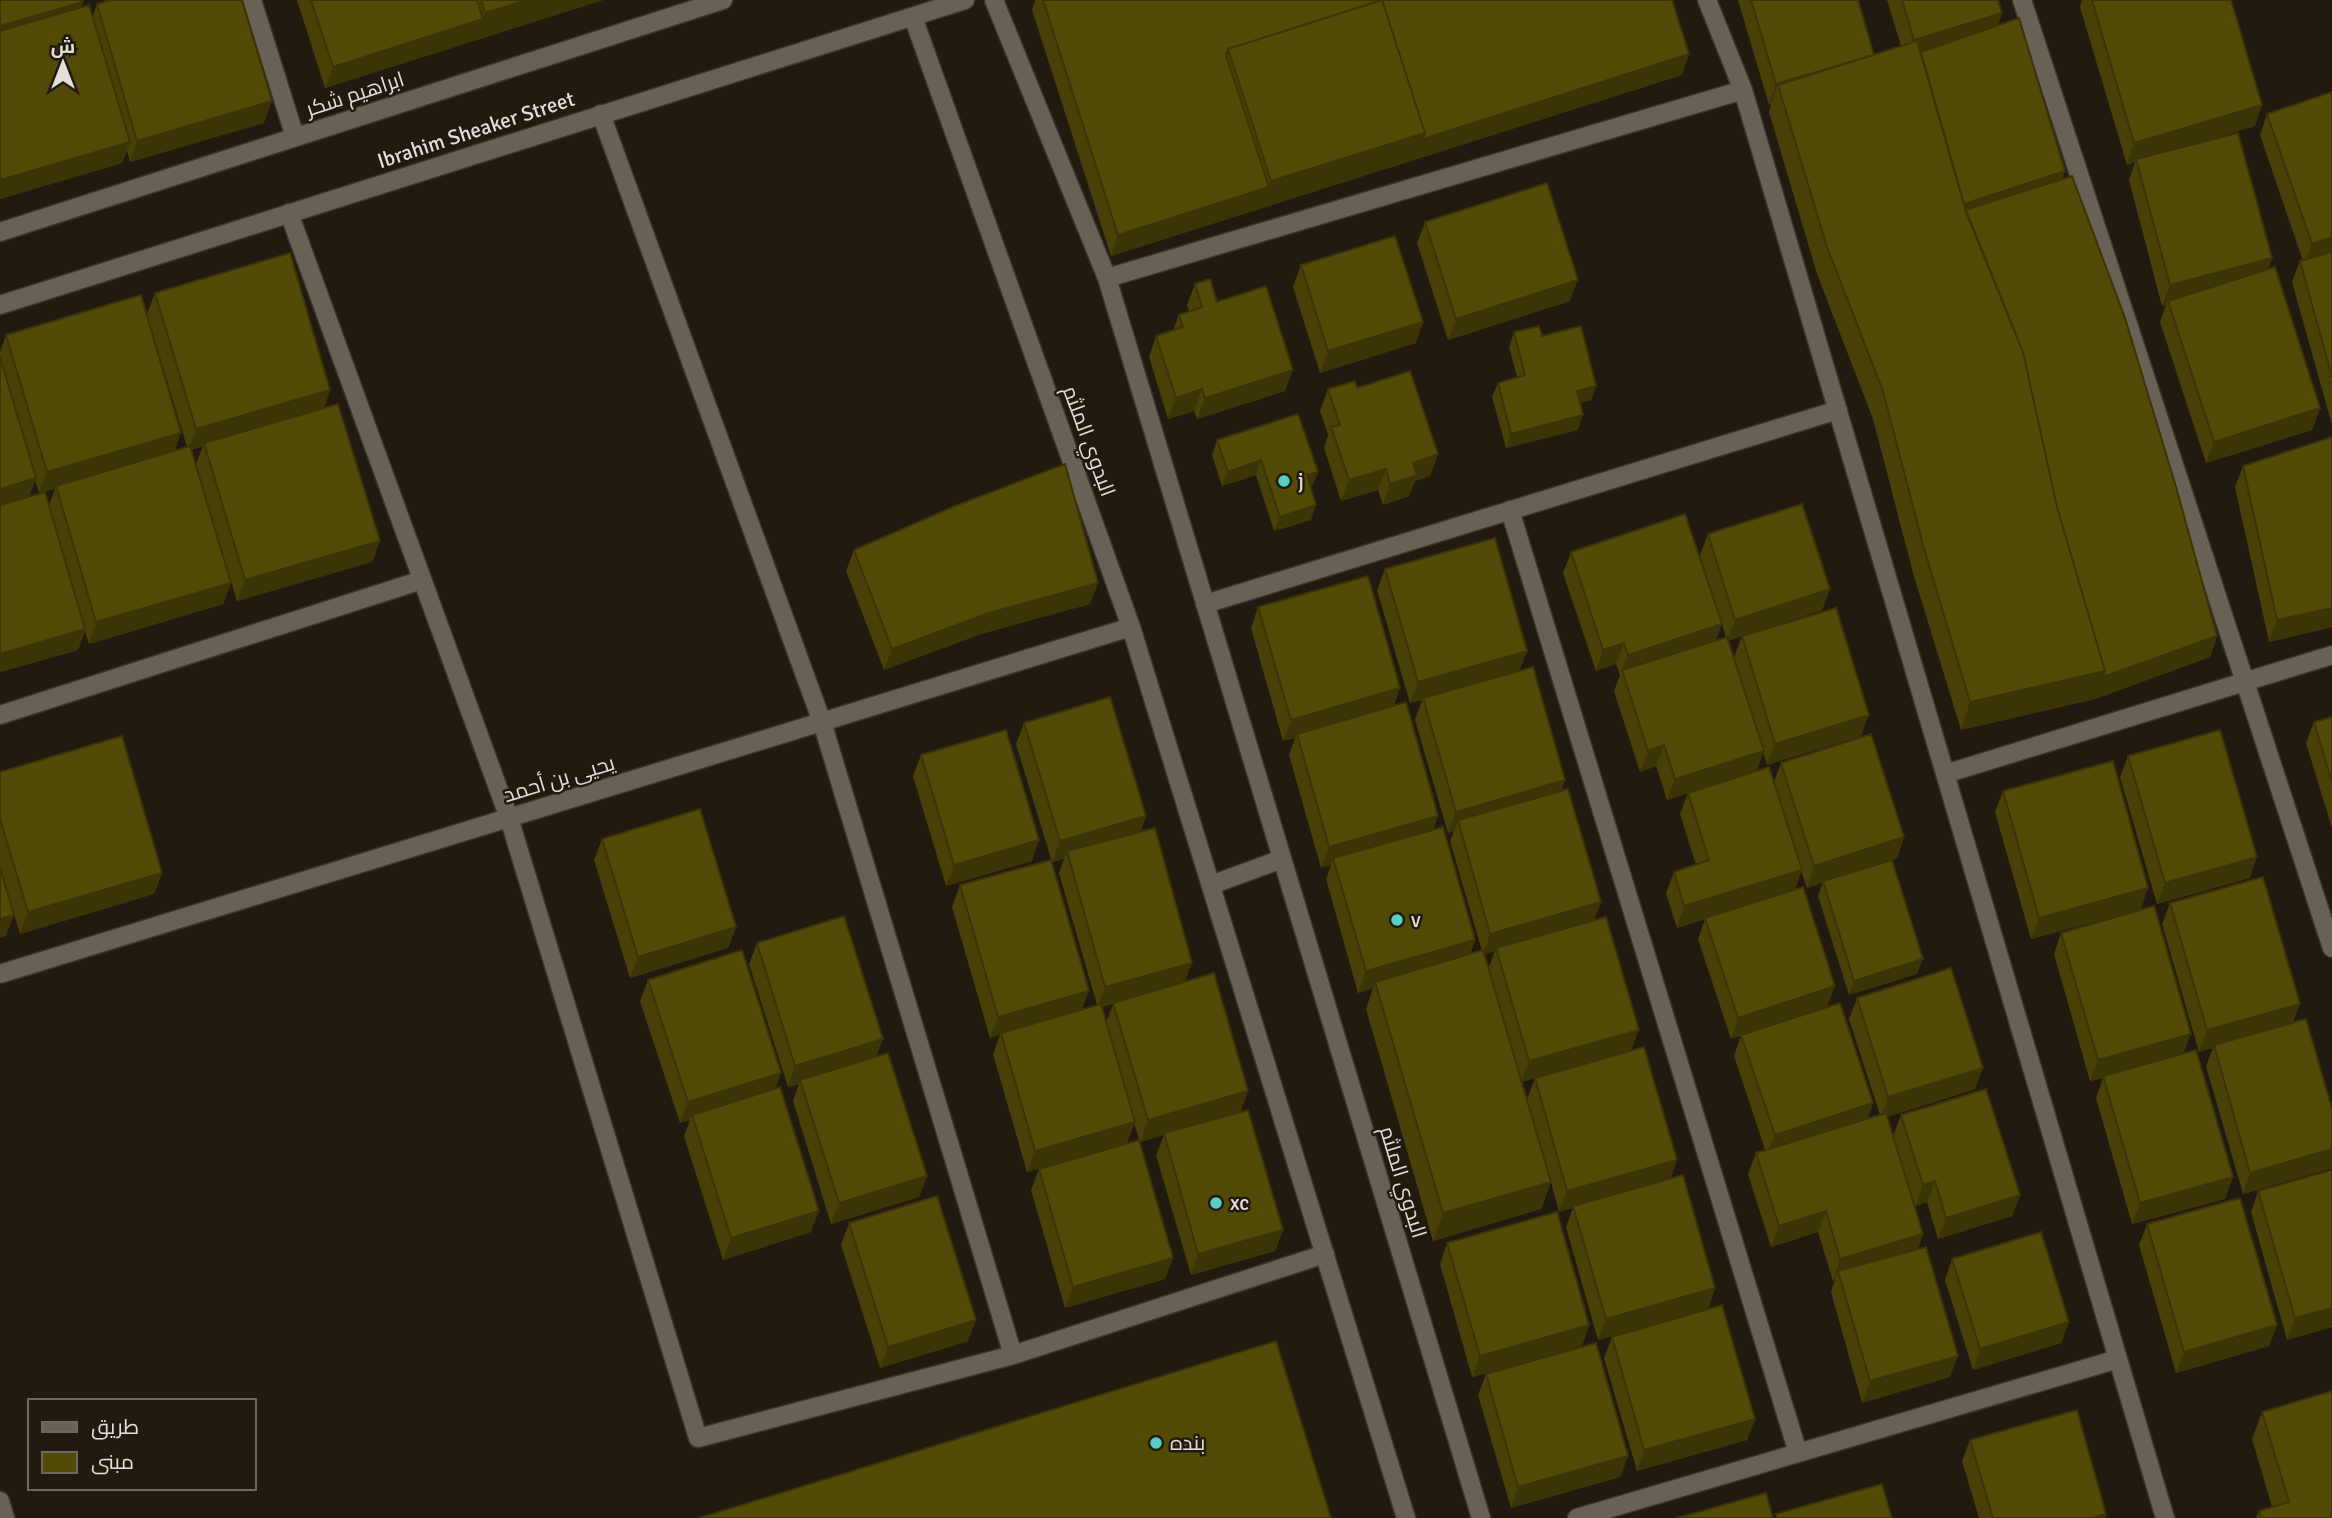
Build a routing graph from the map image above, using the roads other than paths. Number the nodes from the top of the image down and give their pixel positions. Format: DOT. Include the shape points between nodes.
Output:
graph roads {
  1 [pos="252,0"];
  2 [pos="723,0"];
  3 [pos="965,0"];
  4 [pos="994,0"];
  5 [pos="1707,0"];
  6 [pos="2022,0"];
  7 [pos="913,17"];
  8 [pos="1742,90"];
  9 [pos="601,114"];
  10 [pos="295,138"];
  11 [pos="289,213"];
  12 [pos="0,232"];
  13 [pos="1107,278"];
  14 [pos="0,305"];
  15 [pos="1838,410"];
  16 [pos="1510,510"];
  17 [pos="422,580"];
  18 [pos="1205,604"];
  19 [pos="1131,627"];
  20 [pos="2332,655"];
  21 [pos="2246,682"];
  22 [pos="0,715"];
  23 [pos="822,722"];
  24 [pos="1945,774"];
  25 [pos="509,818"];
  26 [pos="1282,859"];
  27 [pos="1211,885"];
  28 [pos="2332,948"];
  29 [pos="0,974"];
  30 [pos="1325,1254"];
  31 [pos="1013,1355"];
  32 [pos="2118,1359"];
  33 [pos="1798,1453"];
  34 [pos="0,1501"];
  35 [pos="5,1518"];
  36 [pos="1406,1518"];
  37 [pos="1480,1518"];
  38 [pos="1577,1518"];
  39 [pos="2165,1518"];
  1 -- 10 [label="street"];
  2 -- 10 [label="street, ابراهيم شكر"];
  3 -- 7 [label="street, Ibrahim Sheaker Street"];
  4 -- 13 [label="street, البدوي الملثم"];
  5 -- 8 [label="street"];
  6 -- 21 [label="street"];
  7 -- 9 [label="street, Ibrahim Sheaker Street"];
  7 -- 19 [label="street, البدوي الملثم"];
  8 -- 13 [label="street"];
  8 -- 15 [label="street"];
  9 -- 11 [label="street, Ibrahim Sheaker Street"];
  9 -- 23 [label="street"];
  10 -- 12 [label="street, ابراهيم شكر"];
  11 -- 14 [label="street, Ibrahim Sheaker Street"];
  11 -- 17 [label="street"];
  13 -- 18 [label="street, البدوي الملثم"];
  15 -- 16 [label="street"];
  15 -- 24 [label="street"];
  16 -- 18 [label="street"];
  16 -- 33 [label="street"];
  17 -- 22 [label="street"];
  17 -- 25 [label="street"];
  18 -- 26 [label="street, البدوي الملثم"];
  19 -- 23 [label="street, يحيى بن أحمد"];
  19 -- 27 [label="street, البدوي الملثم"];
  20 -- 21 [label="street"];
  21 -- 24 [label="street"];
  21 -- 28 [label="street"];
  23 -- 25 [label="street, يحيى بن أحمد"];
  23 -- 31 [label="street"];
  24 -- 32 [label="street"];
  25 -- 29 [label="street, يحيى بن أحمد"];
  25 -- 31 [label="street" via="698,1438"];
  26 -- 27 [label="street"];
  26 -- 37 [label="street, البدوي الملثم"];
  27 -- 30 [label="street, البدوي الملثم"];
  30 -- 31 [label="street"];
  30 -- 36 [label="street, البدوي الملثم"];
  32 -- 33 [label="street"];
  32 -- 39 [label="street"];
  33 -- 38 [label="street"];
  34 -- 35 [label="street"];
}
